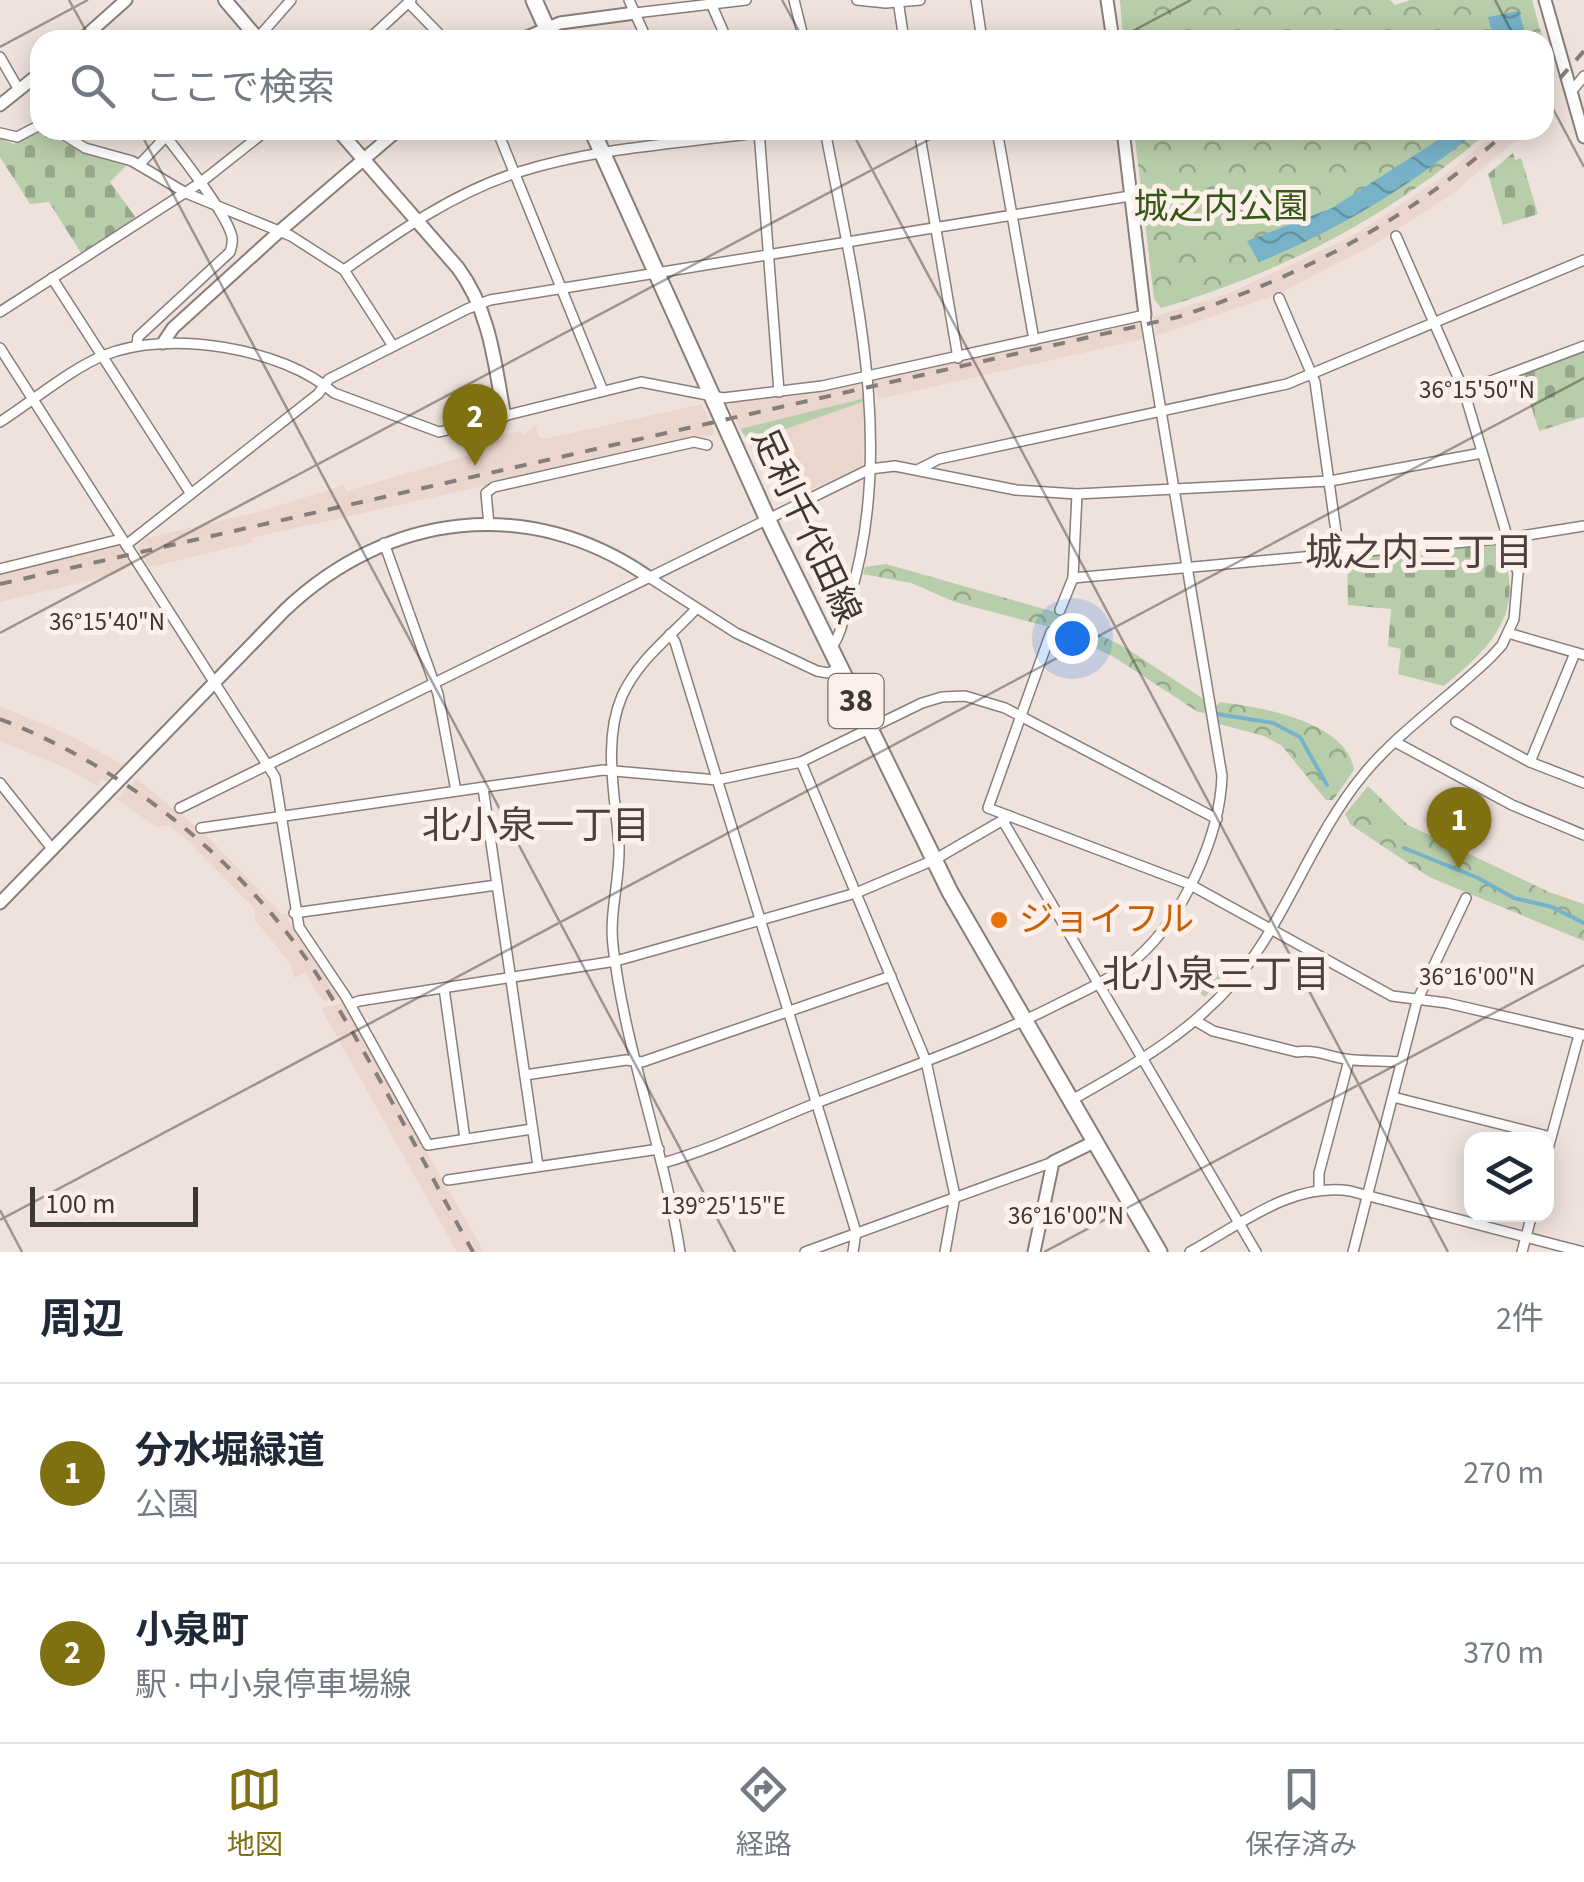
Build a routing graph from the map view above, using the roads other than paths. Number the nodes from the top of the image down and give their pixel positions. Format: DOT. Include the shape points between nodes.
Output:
graph roads {
  1 [pos="225,0"];
  2 [pos="291,0"];
  3 [pos="534,0"];
  4 [pos="629,0"];
  5 [pos="746,0"];
  6 [pos="794,0"];
  7 [pos="857,0"];
  8 [pos="920,0"];
  9 [pos="976,0"];
  10 [pos="1107,0"];
  11 [pos="1545,0"];
  12 [pos="410,1"];
  13 [pos="898,1"];
  14 [pos="121,2"];
  15 [pos="711,2"];
  16 [pos="635,13"];
  17 [pos="95,30"];
  18 [pos="250,30"];
  19 [pos="266,30"];
  20 [pos="379,30"];
  21 [pos="435,30"];
  22 [pos="547,30"];
  23 [pos="565,30"];
  24 [pos="643,30"];
  25 [pos="722,30"];
  26 [pos="802,30"];
  27 [pos="902,30"];
  28 [pos="980,30"];
  29 [pos="1112,30"];
  30 [pos="1553,30"];
  31 [pos="1554,32"];
  32 [pos="0,57"];
  33 [pos="1584,76"];
  34 [pos="30,82"];
  35 [pos="19,90"];
  36 [pos="1571,92"];
  37 [pos="0,105"];
  38 [pos="30,130"];
  39 [pos="0,133"];
  40 [pos="1584,137"];
  41 [pos="72,140"];
  42 [pos="161,140"];
  43 [pos="172,140"];
  44 [pos="254,140"];
  45 [pos="347,140"];
  46 [pos="386,140"];
  47 [pos="501,140"];
  48 [pos="597,140"];
  49 [pos="700,140"];
  50 [pos="760,140"];
  51 [pos="827,140"];
  52 [pos="921,140"];
  53 [pos="999,140"];
  54 [pos="1125,140"];
  55 [pos="694,141"];
  56 [pos="603,154"];
  57 [pos="364,159"];
  58 [pos="139,165"];
  59 [pos="515,173"];
  60 [pos="200,183"];
  61 [pos="186,192"];
  62 [pos="1130,196"];
  63 [pos="213,203"];
  64 [pos="1014,216"];
  65 [pos="416,220"];
  66 [pos="937,228"];
  67 [pos="280,230"];
  68 [pos="1396,236"];
  69 [pos="847,244"];
  70 [pos="770,256"];
  71 [pos="1584,260"];
  72 [pos="344,270"];
  73 [pos="658,274"];
  74 [pos="52,278"];
  75 [pos="562,289"];
  76 [pos="184,294"];
  77 [pos="1279,298"];
  78 [pos="479,303"];
  79 [pos="197,306"];
  80 [pos="0,312"];
  81 [pos="1145,315"];
  82 [pos="1435,322"];
  83 [pos="1034,340"];
  84 [pos="163,343"];
  85 [pos="137,344"];
  86 [pos="392,346"];
  87 [pos="1584,346"];
  88 [pos="0,348"];
  89 [pos="101,356"];
  90 [pos="958,358"];
  91 [pos="1313,374"];
  92 [pos="867,377"];
  93 [pos="323,384"];
  94 [pos="603,391"];
  95 [pos="1464,391"];
  96 [pos="779,392"];
  97 [pos="712,397"];
  98 [pos="34,400"];
  99 [pos="1160,410"];
  100 [pos="504,416"];
  101 [pos="0,422"];
  102 [pos="707,445"];
  103 [pos="1482,454"];
  104 [pos="870,469"];
  105 [pos="918,469"];
  106 [pos="1330,481"];
  107 [pos="1173,490"];
  108 [pos="192,494"];
  109 [pos="1077,494"];
  110 [pos="768,518"];
  111 [pos="488,525"];
  112 [pos="1584,526"];
  113 [pos="1509,538"];
  114 [pos="123,542"];
  115 [pos="384,543"];
  116 [pos="1339,552"];
  117 [pos="1186,568"];
  118 [pos="0,569"];
  119 [pos="647,576"];
  120 [pos="1073,578"];
  121 [pos="696,609"];
  122 [pos="1060,610"];
  123 [pos="1051,632"];
  124 [pos="670,634"];
  125 [pos="1508,634"];
  126 [pos="830,649"];
  127 [pos="1580,654"];
  128 [pos="840,669"];
  129 [pos="215,683"];
  130 [pos="434,683"];
  131 [pos="1022,717"];
  132 [pos="1456,722"];
  133 [pos="870,728"];
  134 [pos="1397,743"];
  135 [pos="801,762"];
  136 [pos="1530,762"];
  137 [pos="268,765"];
  138 [pos="612,773"];
  139 [pos="718,780"];
  140 [pos="0,782"];
  141 [pos="1584,783"];
  142 [pos="483,788"];
  143 [pos="456,791"];
  144 [pos="180,808"];
  145 [pos="280,816"];
  146 [pos="1006,818"];
  147 [pos="1217,819"];
  148 [pos="201,828"];
  149 [pos="1584,835"];
  150 [pos="53,850"];
  151 [pos="934,860"];
  152 [pos="497,884"];
  153 [pos="1189,884"];
  154 [pos="856,893"];
  155 [pos="1466,898"];
  156 [pos="0,903"];
  157 [pos="294,913"];
  158 [pos="760,919"];
  159 [pos="1271,929"];
  160 [pos="616,961"];
  161 [pos="891,976"];
  162 [pos="510,977"];
  163 [pos="1098,984"];
  164 [pos="444,988"];
  165 [pos="1417,1001"];
  166 [pos="351,1004"];
  167 [pos="789,1013"];
  168 [pos="1196,1021"];
  169 [pos="1024,1022"];
  170 [pos="1582,1035"];
  171 [pos="1349,1060"];
  172 [pos="926,1061"];
  173 [pos="1143,1061"];
  174 [pos="636,1062"];
  175 [pos="1402,1062"];
  176 [pos="524,1075"];
  177 [pos="1393,1097"];
  178 [pos="1070,1101"];
  179 [pos="817,1103"];
  180 [pos="532,1129"];
  181 [pos="1531,1132"];
  182 [pos="1553,1132"];
  183 [pos="465,1138"];
  184 [pos="1094,1142"];
  185 [pos="659,1149"];
  186 [pos="1052,1162"];
  187 [pos="663,1164"];
  188 [pos="538,1166"];
  189 [pos="448,1180"];
  190 [pos="1319,1189"];
  191 [pos="955,1196"];
  192 [pos="1368,1196"];
  193 [pos="1530,1222"];
  194 [pos="1240,1225"];
  195 [pos="856,1232"];
  196 [pos="1526,1238"];
  197 [pos="680,1252"];
  198 [pos="805,1252"];
  199 [pos="853,1252"];
  200 [pos="944,1252"];
  201 [pos="1034,1252"];
  202 [pos="1158,1252"];
  203 [pos="1190,1252"];
  204 [pos="1256,1252"];
  205 [pos="1353,1252"];
  206 [pos="1522,1252"];
  207 [pos="1583,1252"];
  1 -- 18 [label="main road"];
  2 -- 19 [label="street"];
  3 -- 22 [label="main road"];
  4 -- 16 [label="street"];
  5 -- 15 [label="street"];
  6 -- 26 [label="street"];
  7 -- 13 [label="street"];
  8 -- 13 [label="street"];
  9 -- 28 [label="street"];
  10 -- 29 [label="street"];
  11 -- 30 [label="street"];
  12 -- 20 [label="street"];
  12 -- 21 [label="street"];
  13 -- 27 [label="street"];
  14 -- 17 [label="street"];
  15 -- 16 [label="street"];
  15 -- 25 [label="street"];
  16 -- 23 [label="street"];
  16 -- 24 [label="street"];
  31 -- 36 [label="street"];
  32 -- 35 [label="street"];
  33 -- 36 [label="street"];
  34 -- 35 [label="street"];
  35 -- 37 [label="street"];
  36 -- 40 [label="street"];
  38 -- 39 [label="street" via="17,137"];
  41 -- 58 [label="street"];
  42 -- 58 [label="street"];
  43 -- 60 [label="street"];
  44 -- 60 [label="street"];
  45 -- 57 [label="main road"];
  46 -- 57 [label="street"];
  47 -- 59 [label="street"];
  48 -- 56 [label="main road, 足利千代田線 / 38"];
  49 -- 55 [label="street"];
  50 -- 70 [label="street"];
  51 -- 69 [label="street"];
  52 -- 66 [label="street"];
  53 -- 64 [label="street"];
  54 -- 62 [label="street"];
  55 -- 56 [label="street"];
  56 -- 59 [label="street"];
  56 -- 73 [label="main road, 足利千代田線 / 38"];
  57 -- 65 [label="main road"];
  57 -- 67 [label="street"];
  58 -- 61 [label="street"];
  59 -- 65 [label="street"];
  59 -- 75 [label="street"];
  60 -- 61 [label="street"];
  60 -- 63 [label="street"];
  61 -- 63 [label="street"];
  61 -- 74 [label="street"];
  62 -- 64 [label="street"];
  62 -- 81 [label="street"];
  63 -- 67 [label="street"];
  63 -- 76 [label="street" via="232,246"];
  64 -- 66 [label="street"];
  64 -- 83 [label="street"];
  65 -- 72 [label="street"];
  65 -- 78 [label="main road"];
  66 -- 69 [label="street"];
  66 -- 90 [label="street"];
  67 -- 72 [label="street"];
  67 -- 79 [label="street"];
  68 -- 82 [label="street"];
  69 -- 70 [label="street"];
  69 -- 92 [label="street"];
  70 -- 73 [label="street"];
  70 -- 96 [label="street"];
  71 -- 82 [label="street"];
  72 -- 86 [label="street"];
  73 -- 75 [label="street"];
  73 -- 97 [label="main road, 足利千代田線 / 38"];
  74 -- 80 [label="street"];
  74 -- 89 [label="street"];
  75 -- 78 [label="street"];
  75 -- 94 [label="street"];
  76 -- 79 [label="street"];
  76 -- 85 [label="street"];
  77 -- 91 [label="street"];
  78 -- 86 [label="street"];
  78 -- 100 [label="main road"];
  79 -- 84 [label="street"];
  81 -- 83 [label="street"];
  81 -- 99 [label="street"];
  82 -- 91 [label="street"];
  82 -- 95 [label="street"];
  83 -- 90 [label="street"];
  84 -- 85 [label="street"];
  84 -- 93 [label="street" via="260,356"];
  85 -- 89 [label="street"];
  86 -- 93 [label="street"];
  87 -- 95 [label="street"];
  88 -- 98 [label="street"];
  89 -- 98 [label="street"];
  89 -- 108 [label="street"];
  90 -- 92 [label="street"];
  91 -- 99 [label="street"];
  91 -- 106 [label="street"];
  92 -- 96 [label="street"];
  92 -- 104 [label="street"];
  93 -- 100 [label="street" via="436,432"];
  93 -- 108 [label="street"];
  94 -- 97 [label="street" via="646,382"];
  94 -- 100 [label="street"];
  95 -- 103 [label="street"];
  96 -- 97 [label="street"];
  97 -- 110 [label="main road, 足利千代田線 / 38"];
  98 -- 101 [label="street"];
  98 -- 114 [label="street"];
  99 -- 105 [label="street"];
  99 -- 107 [label="street"];
  102 -- 111 [label="street" via="694,442 494,488 486,493"];
  103 -- 106 [label="street"];
  103 -- 113 [label="street"];
  104 -- 105 [label="street"];
  104 -- 110 [label="street"];
  104 -- 126 [label="street" via="860,564"];
  105 -- 109 [label="street" via="1016,490"];
  106 -- 107 [label="street"];
  106 -- 116 [label="street"];
  107 -- 109 [label="street"];
  107 -- 117 [label="street"];
  108 -- 114 [label="street"];
  109 -- 120 [label="street"];
  110 -- 119 [label="street"];
  110 -- 126 [label="main road, 足利千代田線 / 38"];
  111 -- 115 [label="street"];
  111 -- 119 [label="street" via="551,531 612,554"];
  112 -- 113 [label="street"];
  113 -- 116 [label="street"];
  113 -- 125 [label="street" via="1518,591"];
  114 -- 118 [label="street"];
  114 -- 129 [label="street"];
  115 -- 129 [label="street" via="314,584"];
  115 -- 130 [label="street"];
  116 -- 117 [label="street"];
  117 -- 120 [label="street"];
  117 -- 147 [label="street" via="1220,756"];
  119 -- 121 [label="street"];
  119 -- 130 [label="street"];
  120 -- 122 [label="street"];
  121 -- 124 [label="street"];
  121 -- 128 [label="street" via="817,671"];
  123 -- 131 [label="street"];
  124 -- 138 [label="street" via="634,674 620,702"];
  124 -- 139 [label="street"];
  125 -- 127 [label="street"];
  125 -- 134 [label="street" via="1492,657"];
  126 -- 128 [label="main road, 足利千代田線 / 38"];
  127 -- 136 [label="street"];
  128 -- 133 [label="main road, 足利千代田線 / 38"];
  129 -- 137 [label="street"];
  129 -- 150 [label="street"];
  130 -- 137 [label="street"];
  130 -- 143 [label="street"];
  131 -- 133 [label="street" via="982,700 942,697"];
  131 -- 146 [label="street" via="988,808"];
  131 -- 147 [label="street"];
  132 -- 136 [label="street"];
  133 -- 135 [label="street"];
  133 -- 151 [label="main road, 足利千代田線 / 38"];
  134 -- 149 [label="street"];
  134 -- 159 [label="street" via="1338,809"];
  135 -- 139 [label="street"];
  135 -- 154 [label="street"];
  136 -- 141 [label="street"];
  137 -- 144 [label="street"];
  137 -- 145 [label="street"];
  138 -- 139 [label="street"];
  138 -- 142 [label="street"];
  138 -- 160 [label="street" via="619,850"];
  139 -- 158 [label="street"];
  140 -- 150 [label="street"];
  142 -- 143 [label="street"];
  142 -- 152 [label="street"];
  143 -- 145 [label="street"];
  145 -- 148 [label="street"];
  145 -- 157 [label="street"];
  146 -- 151 [label="street"];
  146 -- 153 [label="street"];
  146 -- 163 [label="street"];
  147 -- 153 [label="street"];
  150 -- 156 [label="street"];
  151 -- 154 [label="street"];
  151 -- 169 [label="main road, 足利千代田線 / 38"];
  152 -- 157 [label="street"];
  152 -- 162 [label="street"];
  153 -- 159 [label="street"];
  153 -- 163 [label="street" via="1140,955"];
  154 -- 158 [label="street"];
  154 -- 161 [label="street"];
  155 -- 165 [label="street"];
  157 -- 166 [label="street"];
  158 -- 160 [label="street"];
  158 -- 167 [label="street"];
  159 -- 165 [label="street" via="1392,996"];
  159 -- 168 [label="street"];
  160 -- 162 [label="street"];
  160 -- 174 [label="street"];
  161 -- 167 [label="street"];
  161 -- 172 [label="street"];
  162 -- 164 [label="street"];
  162 -- 176 [label="street"];
  163 -- 169 [label="street"];
  163 -- 173 [label="street"];
  164 -- 166 [label="street"];
  164 -- 183 [label="street"];
  165 -- 170 [label="street"];
  165 -- 175 [label="street"];
  166 -- 183 [label="street" via="428,1145"];
  167 -- 174 [label="street"];
  167 -- 179 [label="street"];
  168 -- 171 [label="street" via="1212,1031"];
  168 -- 173 [label="street"];
  169 -- 172 [label="street"];
  169 -- 178 [label="main road, 足利千代田線 / 38"];
  170 -- 182 [label="street"];
  171 -- 175 [label="street"];
  171 -- 190 [label="street"];
  172 -- 179 [label="street"];
  172 -- 191 [label="street"];
  173 -- 178 [label="street"];
  173 -- 194 [label="street"];
  174 -- 176 [label="street"];
  174 -- 185 [label="street"];
  175 -- 177 [label="street"];
  176 -- 180 [label="street"];
  177 -- 181 [label="street"];
  177 -- 192 [label="street"];
  178 -- 184 [label="main road, 足利千代田線 / 38"];
  179 -- 187 [label="street"];
  179 -- 195 [label="street"];
  180 -- 183 [label="street"];
  180 -- 188 [label="street"];
  184 -- 186 [label="street"];
  184 -- 202 [label="main road, 足利千代田線 / 38"];
  185 -- 187 [label="street"];
  185 -- 188 [label="street"];
  186 -- 191 [label="street"];
  186 -- 201 [label="street"];
  187 -- 197 [label="street"];
  188 -- 189 [label="street"];
  190 -- 192 [label="street"];
  190 -- 194 [label="street" via="1290,1196"];
  191 -- 195 [label="street"];
  191 -- 200 [label="street"];
  192 -- 196 [label="street"];
  192 -- 205 [label="street"];
  193 -- 196 [label="street"];
  194 -- 203 [label="street"];
  194 -- 204 [label="street"];
  195 -- 198 [label="street"];
  195 -- 199 [label="street"];
  196 -- 206 [label="street"];
  196 -- 207 [label="street"];
}
